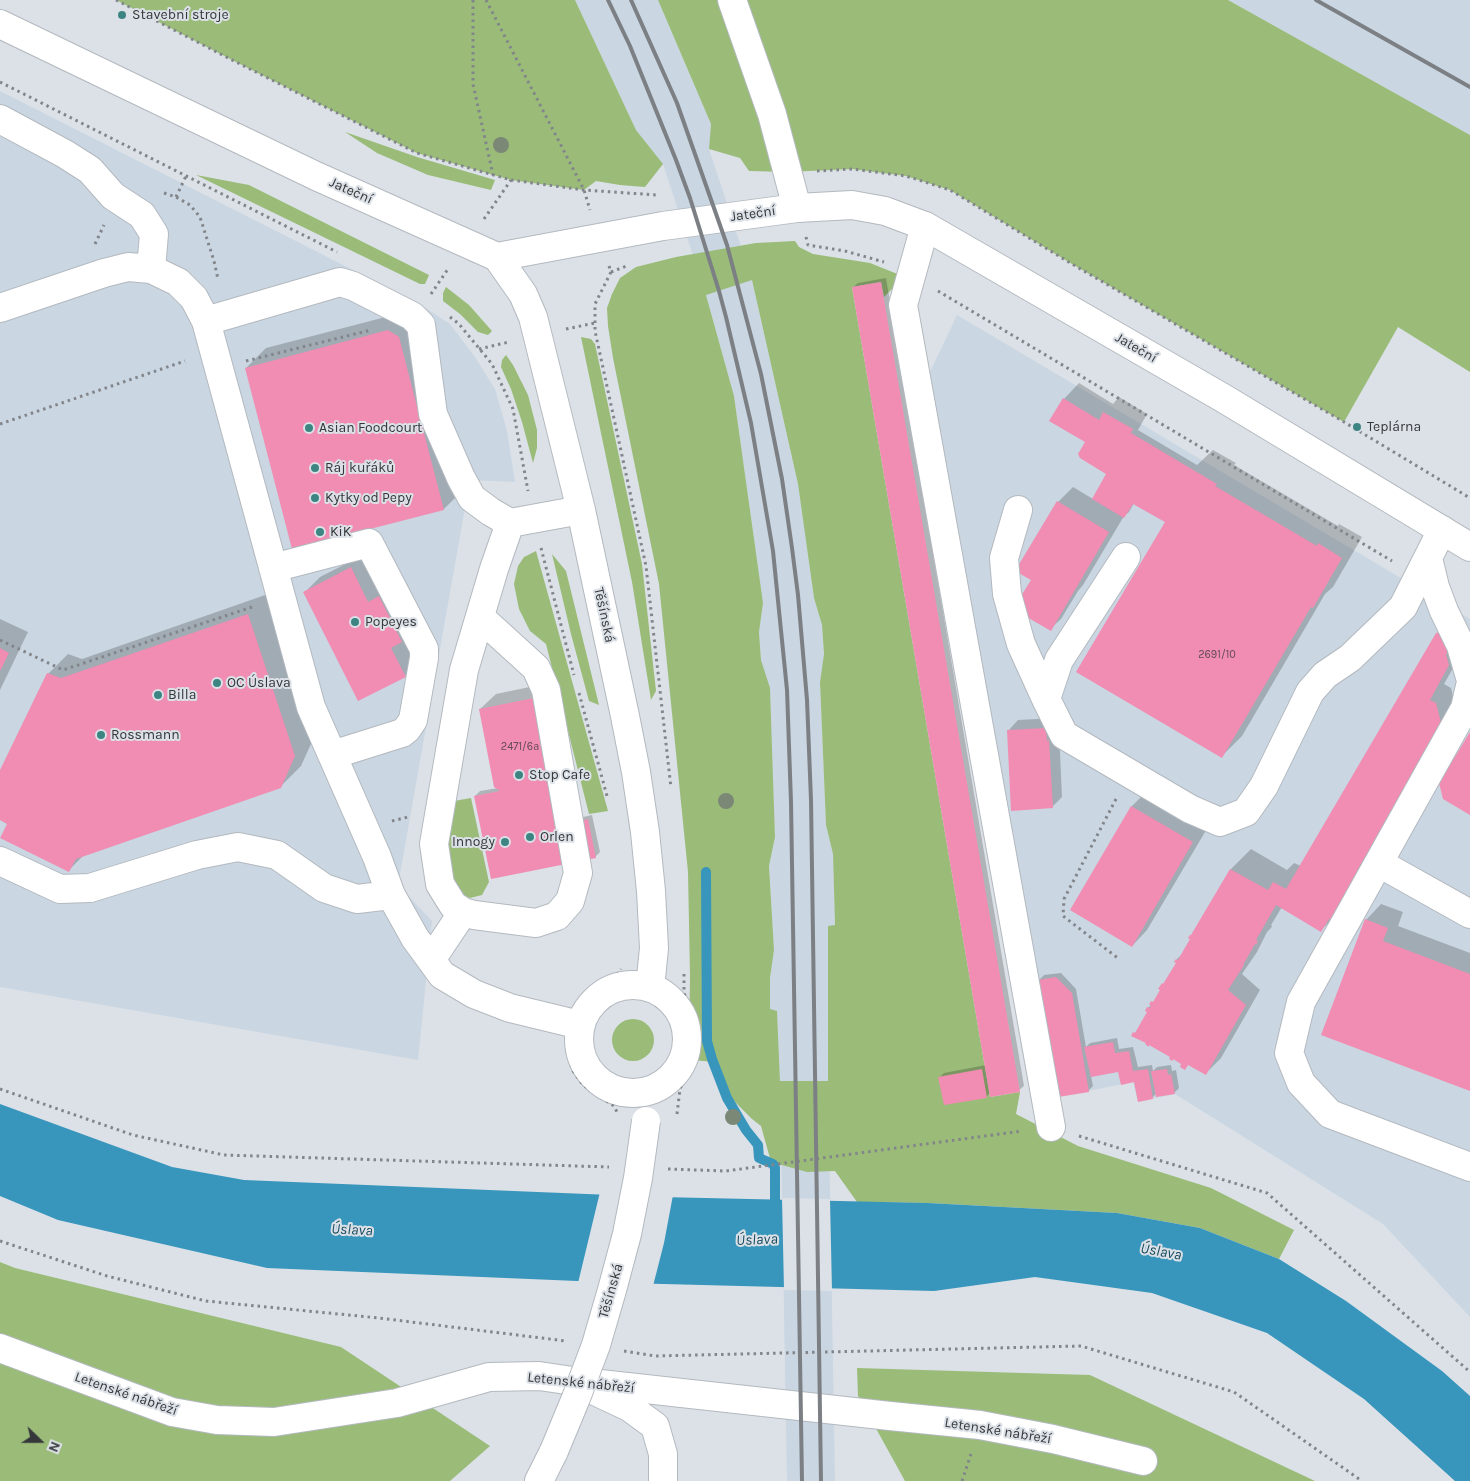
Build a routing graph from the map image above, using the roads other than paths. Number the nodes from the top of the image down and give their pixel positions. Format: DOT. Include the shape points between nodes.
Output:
graph roads {
  1 [pos="732,0"];
  2 [pos="0,24"];
  3 [pos="0,119"];
  4 [pos="797,208"];
  5 [pos="925,226"];
  6 [pos="498,257"];
  7 [pos="151,269"];
  8 [pos="0,308"];
  9 [pos="206,321"];
  10 [pos="581,510"];
  11 [pos="1018,510"];
  12 [pos="510,523"];
  13 [pos="1442,530"];
  14 [pos="1470,547"];
  15 [pos="1126,557"];
  16 [pos="1423,567"];
  17 [pos="273,568"];
  18 [pos="480,617"];
  19 [pos="1470,677"];
  20 [pos="1470,686"];
  21 [pos="1046,699"];
  22 [pos="332,755"];
  23 [pos="0,861"];
  24 [pos="1378,863"];
  25 [pos="391,895"];
  26 [pos="463,912"];
  27 [pos="1470,914"];
  28 [pos="431,960"];
  29 [pos="650,988"];
  30 [pos="580,1025"];
  31 [pos="648,1091"];
  32 [pos="1051,1127"];
  33 [pos="1470,1167"];
  34 [pos="0,1348"];
  35 [pos="573,1381"];
  36 [pos="1143,1461"];
  37 [pos="539,1481"];
  38 [pos="663,1481"];
  1 -- 4 [label="main road" via="772,114"];
  2 -- 6 [label="main road, Jateční" via="316,176"];
  3 -- 7 [label="main road" via="90,170 113,196 142,215 154,234"];
  4 -- 5 [label="main road, Jateční" via="852,205 885,211"];
  4 -- 6 [label="main road, Jateční" via="663,226"];
  5 -- 13 [label="main road, Jateční" via="1223,398"];
  5 -- 32 [label="main road" via="904,305"];
  6 -- 10 [label="main road, Těšínská" via="523,294 533,317"];
  7 -- 8 [label="main road" via="128,267 104,273"];
  7 -- 9 [label="main road" via="178,282 194,298"];
  9 -- 12 [label="main road" via="340,282 412,316 421,325 434,414 461,478 472,498"];
  9 -- 17 [label="main road"];
  10 -- 12 [label="main road"];
  10 -- 29 [label="main road, Těšínská" via="627,725 645,832 654,948"];
  11 -- 21 [label="main road" via="1004,558 1007,594 1020,644"];
  12 -- 18 [label="main road"];
  13 -- 14 [label="main road, Jateční"];
  13 -- 16 [label="main road"];
  15 -- 21 [label="main road" via="1059,660"];
  16 -- 19 [label="main road" via="1461,646"];
  16 -- 21 [label="main road" via="1403,607 1310,692 1264,786 1246,812 1220,822 1190,809 1064,735"];
  17 -- 22 [label="main road" via="311,707"];
  17 -- 22 [label="main road" via="369,543 424,649 413,720 407,729"];
  18 -- 26 [label="main road" via="464,670 434,844 440,884 453,905"];
  18 -- 26 [label="main road" via="536,668 546,690 578,873 570,901 557,916 536,923"];
  20 -- 24 [label="main road" via="1464,708"];
  22 -- 25 [label="main road"];
  23 -- 25 [label="main road" via="60,889 90,888 197,855 238,847 277,855 324,888 357,899"];
  24 -- 27 [label="main road"];
  24 -- 33 [label="main road" via="1301,1002 1289,1053 1302,1083 1330,1114"];
  25 -- 28 [label="main road" via="414,938"];
  26 -- 28 [label="main road"];
  28 -- 30 [label="main road" via="442,975 474,994 510,1008"];
  29 -- 30 [label="main road" via="633,985 615,987 588,1009"];
  29 -- 31 [label="main road" via="666,996 678,1008 687,1040 684,1057 676,1072 663,1084"];
  30 -- 31 [label="main road" via="578,1042 582,1057 601,1083 616,1091"];
  31 -- 37 [label="main road, Těšínská, bridge" via="638,1178 612,1290 576,1398"];
  34 -- 35 [label="main road, Letenské nábřeží" via="172,1412 217,1420 274,1422 398,1403 489,1377 539,1376"];
  35 -- 36 [label="main road, Letenské nábřeží" via="980,1425"];
  35 -- 38 [label="main road" via="629,1407 655,1426 663,1454"];
}
